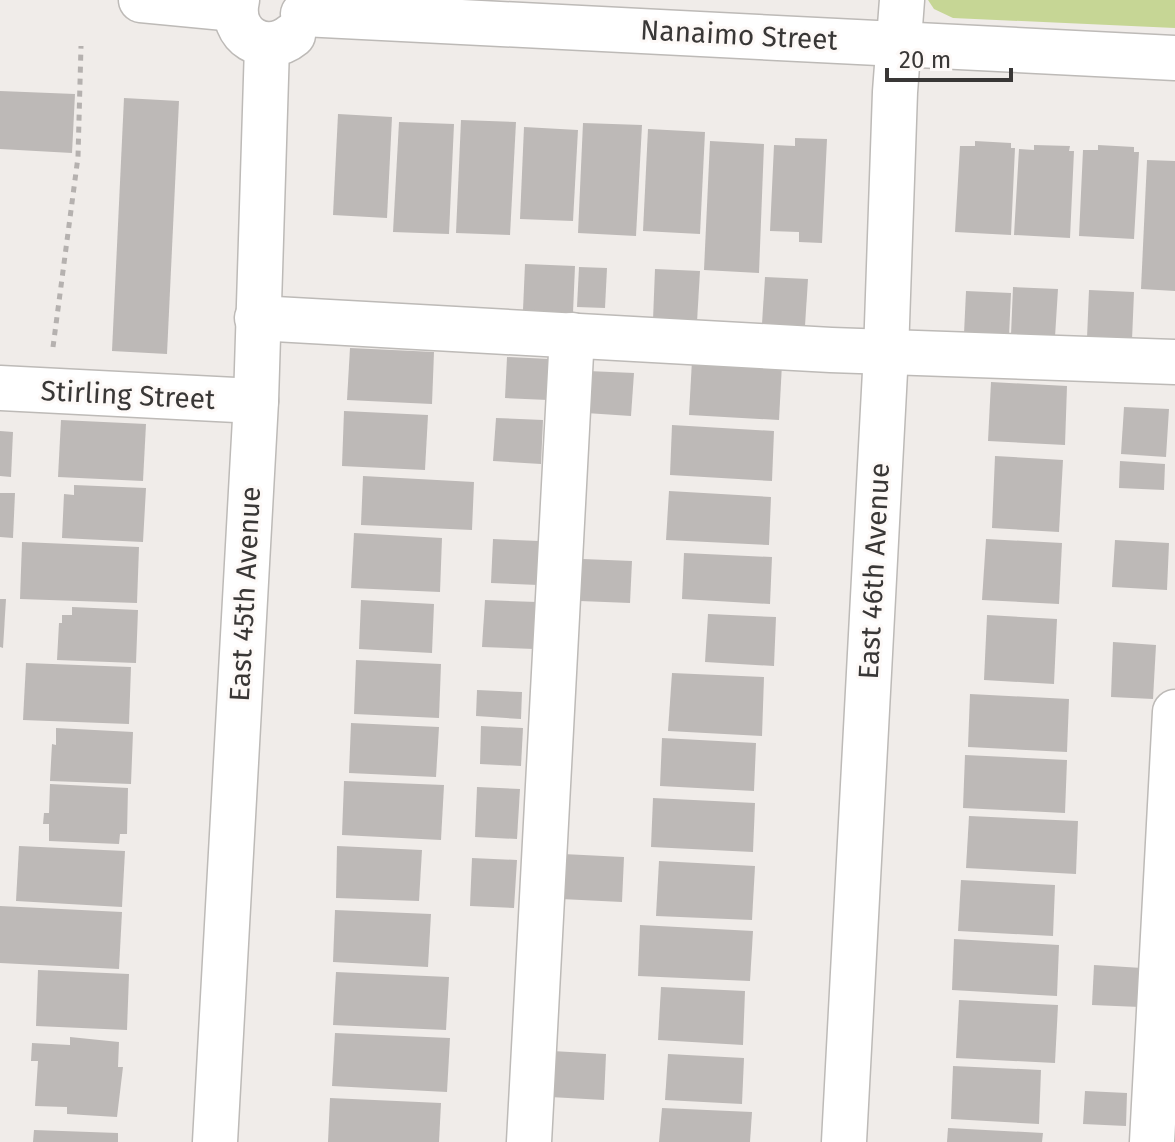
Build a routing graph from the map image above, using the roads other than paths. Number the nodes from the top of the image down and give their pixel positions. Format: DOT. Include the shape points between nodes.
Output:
graph roads {
  1 [pos="141,0"];
  2 [pos="902,0"];
  3 [pos="236,5"];
  4 [pos="302,7"];
  5 [pos="586,14"];
  6 [pos="899,44"];
  7 [pos="267,46"];
  8 [pos="1175,58"];
  9 [pos="257,318"];
  10 [pos="572,335"];
  11 [pos="886,353"];
  12 [pos="1175,362"];
  13 [pos="0,388"];
  14 [pos="256,401"];
  15 [pos="1175,712"];
  16 [pos="215,1142"];
  17 [pos="529,1142"];
  18 [pos="844,1142"];
  19 [pos="1152,1142"];
  1 -- 3 [label="street"];
  2 -- 6 [label="street, East 46th Avenue"];
  3 -- 7 [label="street" via="240,30"];
  4 -- 5 [label="street, Nanaimo Street"];
  4 -- 7 [label="street" via="296,33"];
  5 -- 6 [label="street, Nanaimo Street"];
  6 -- 8 [label="street, Nanaimo Street"];
  6 -- 11 [label="street, East 46th Avenue"];
  7 -- 9 [label="street, East 45th Avenue"];
  9 -- 10 [label="street"];
  9 -- 14 [label="street, East 45th Avenue"];
  10 -- 11 [label="street"];
  10 -- 17 [label="street"];
  11 -- 12 [label="street"];
  11 -- 18 [label="street, East 46th Avenue"];
  13 -- 14 [label="street, Stirling Street"];
  14 -- 16 [label="street, East 45th Avenue"];
  15 -- 19 [label="street"];
}
